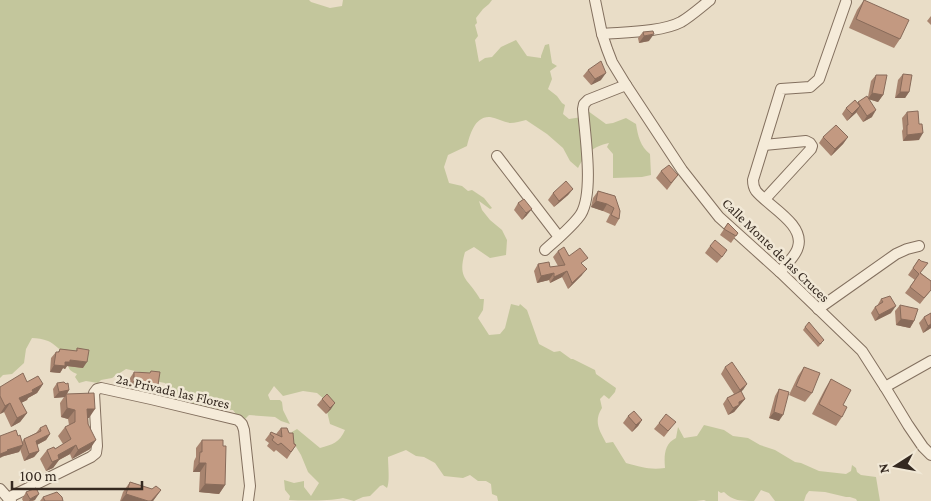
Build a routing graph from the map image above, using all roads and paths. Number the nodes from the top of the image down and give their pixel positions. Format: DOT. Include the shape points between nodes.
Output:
graph roads {
  1 [pos="595,0"];
  2 [pos="710,0"];
  3 [pos="846,2"];
  4 [pos="602,34"];
  5 [pos="626,85"];
  6 [pos="764,145"];
  7 [pos="497,156"];
  8 [pos="765,199"];
  9 [pos="559,237"];
  10 [pos="919,246"];
  11 [pos="545,250"];
  12 [pos="780,272"];
  13 [pos="818,309"];
  14 [pos="931,361"];
  15 [pos="886,386"];
  16 [pos="931,456"];
  17 [pos="0,489"];
  18 [pos="10,499"];
  19 [pos="248,501"];
  1 -- 4 [label="street, Calle Monte de las Cruces"];
  2 -- 4 [label="street" via="681,22 669,26"];
  3 -- 6 [label="street" via="818,79 810,87 782,88"];
  4 -- 5 [label="street, Calle Monte de las Cruces" via="612,62"];
  5 -- 9 [label="street" via="584,104 586,201 580,215"];
  5 -- 12 [label="street, Calle Monte de las Cruces" via="682,170 719,217"];
  6 -- 8 [label="street" via="753,180 756,190"];
  6 -- 8 [label="street" via="806,142 812,146"];
  7 -- 9 [label="street"];
  8 -- 12 [label="street" via="798,233 796,253"];
  9 -- 11 [label="street"];
  10 -- 13 [label="street" via="896,254"];
  12 -- 13 [label="street, Calle Monte de las Cruces"];
  13 -- 15 [label="street, Calle Monte de las Cruces" via="862,351"];
  14 -- 15 [label="street"];
  15 -- 16 [label="street, Calle Monte de las Cruces" via="908,425"];
  17 -- 18 [label="street"];
  18 -- 19 [label="street, 2a. Privada las Flores" via="96,453 94,393 101,388 238,420 244,430 250,486"];
}
